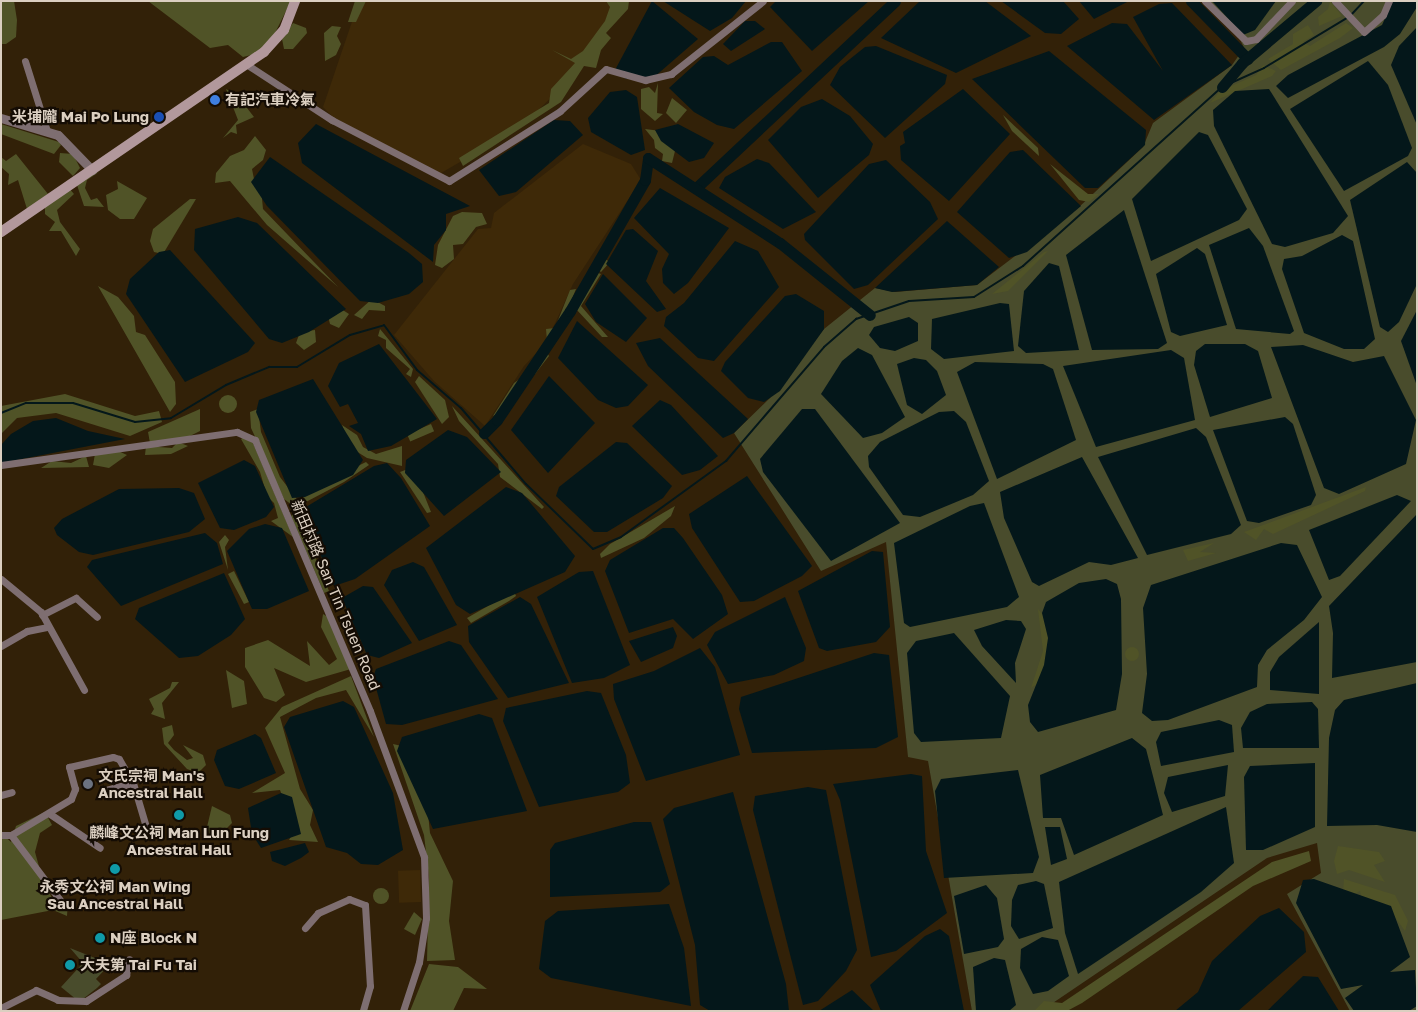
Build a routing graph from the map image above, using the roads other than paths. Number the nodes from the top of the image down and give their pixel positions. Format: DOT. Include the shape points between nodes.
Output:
graph roads {
  1 [pos="294,1"];
  2 [pos="763,1"];
  3 [pos="1205,1"];
  4 [pos="1292,1"];
  5 [pos="1334,1"];
  6 [pos="1389,1"];
  7 [pos="25,61"];
  8 [pos="246,64"];
  9 [pos="1,118"];
  10 [pos="47,131"];
  11 [pos="92,170"];
  12 [pos="1,232"];
  13 [pos="1,465"];
  14 [pos="1,579"];
  15 [pos="42,615"];
  16 [pos="97,617"];
  17 [pos="47,627"];
  18 [pos="1,646"];
  19 [pos="84,690"];
  20 [pos="133,783"];
  21 [pos="106,790"];
  22 [pos="12,792"];
  23 [pos="1,795"];
  24 [pos="50,814"];
  25 [pos="146,827"];
  26 [pos="1,835"];
  27 [pos="11,835"];
  28 [pos="100,848"];
  29 [pos="60,900"];
  30 [pos="304,928"];
  31 [pos="129,959"];
  32 [pos="1,1008"];
  33 [pos="363,1011"];
  34 [pos="403,1011"];
  1 -- 8 [label="main road" via="278,39"];
  2 -- 8 [label="street" via="671,74 645,80 604,71 560,111 449,181 332,120"];
  3 -- 4 [label="street" via="1246,41 1256,39"];
  5 -- 6 [label="street" via="1363,31 1383,15"];
  7 -- 10 [label="street"];
  8 -- 11 [label="main road"];
  9 -- 10 [label="street"];
  10 -- 11 [label="street" via="67,140"];
  11 -- 12 [label="main road"];
  13 -- 34 [label="street, 新田村路 San Tin Tsuen Road" via="237,432 255,440 370,711 424,857 426,918 419,962"];
  14 -- 15 [label="street"];
  15 -- 16 [label="street" via="76,598"];
  15 -- 17 [label="street"];
  17 -- 18 [label="street" via="27,631"];
  17 -- 19 [label="street"];
  20 -- 21 [label="street"];
  20 -- 24 [label="street" via="115,757 69,767 75,793"];
  20 -- 25 [label="street"];
  22 -- 23 [label="street"];
  24 -- 27 [label="street"];
  24 -- 28 [label="street"];
  26 -- 27 [label="street"];
  27 -- 29 [label="street"];
  30 -- 33 [label="street" via="318,913 349,899 365,905 370,986"];
  31 -- 32 [label="street" via="126,975 86,1001 58,1000 36,990"];
}
